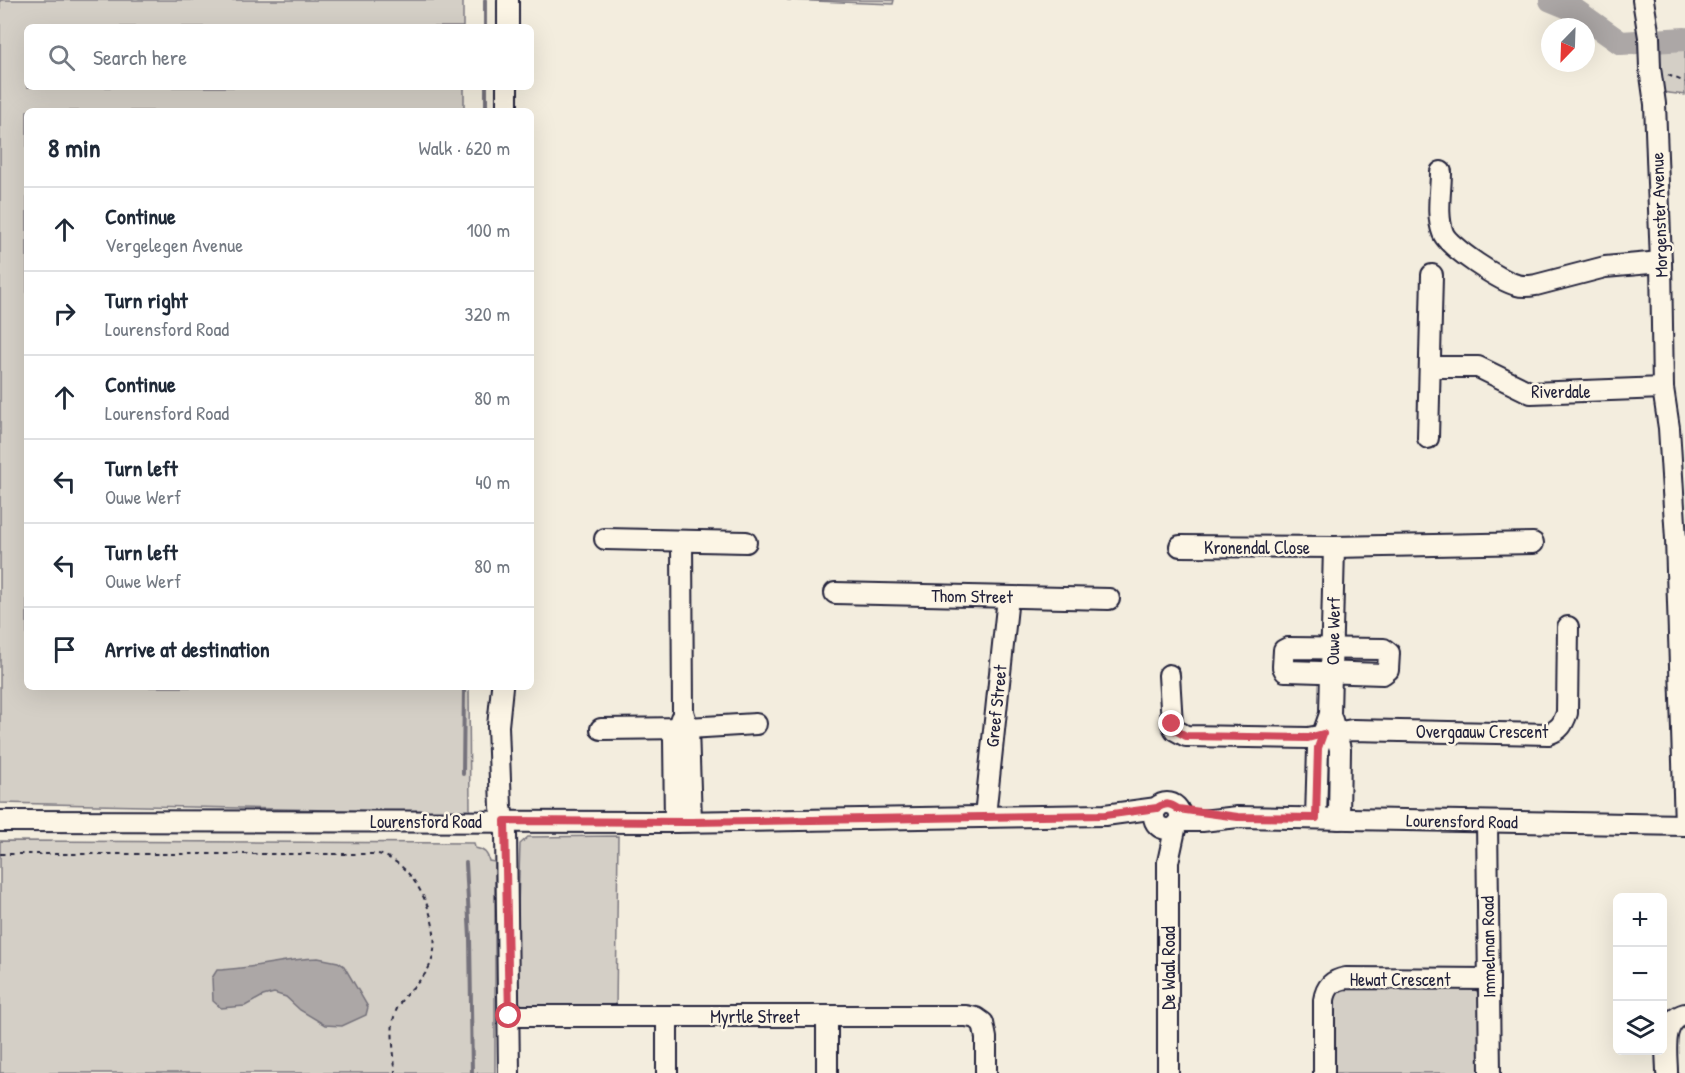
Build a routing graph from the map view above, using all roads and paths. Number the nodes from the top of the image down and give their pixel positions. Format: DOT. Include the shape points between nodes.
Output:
graph roads {
  1 [pos="508,0"];
  2 [pos="1642,0"];
  3 [pos="508,24"];
  4 [pos="507,90"];
  5 [pos="507,108"];
  6 [pos="1441,172"];
  7 [pos="1661,262"];
  8 [pos="1432,275"];
  9 [pos="1430,367"];
  10 [pos="1664,388"];
  11 [pos="1428,438"];
  12 [pos="605,539"];
  13 [pos="682,542"];
  14 [pos="746,542"];
  15 [pos="1533,543"];
  16 [pos="1180,546"];
  17 [pos="1334,547"];
  18 [pos="835,593"];
  19 [pos="1008,597"];
  20 [pos="1109,599"];
  21 [pos="1568,627"];
  22 [pos="1333,648"];
  23 [pos="1332,674"];
  24 [pos="1169,675"];
  25 [pos="502,690"];
  26 [pos="682,723"];
  27 [pos="756,724"];
  28 [pos="1330,727"];
  29 [pos="601,729"];
  30 [pos="985,816"];
  31 [pos="1316,818"];
  32 [pos="1168,819"];
  33 [pos="1340,819"];
  34 [pos="0,821"];
  35 [pos="505,821"];
  36 [pos="683,822"];
  37 [pos="1486,822"];
  38 [pos="1685,825"];
  39 [pos="0,854"];
  40 [pos="1489,979"];
  41 [pos="1685,1014"];
  42 [pos="509,1016"];
  43 [pos="667,1016"];
  44 [pos="826,1016"];
  45 [pos="395,1073"];
  46 [pos="509,1073"];
  47 [pos="667,1073"];
  48 [pos="827,1073"];
  49 [pos="986,1073"];
  50 [pos="1168,1073"];
  51 [pos="1324,1073"];
  52 [pos="1490,1073"];
  53 [pos="1667,1073"];
  1 -- 3 [label="street"];
  2 -- 7 [label="street, Morgenster Avenue" via="1655,104"];
  4 -- 5 [label="street"];
  6 -- 7 [label="street" via="1444,236 1455,249 1518,286 1605,267"];
  7 -- 10 [label="street, Morgenster Avenue"];
  8 -- 9 [label="street"];
  9 -- 10 [label="street, Riverdale" via="1478,367 1531,393"];
  9 -- 11 [label="street"];
  10 -- 38 [label="street, Morgenster Avenue" via="1676,539"];
  12 -- 13 [label="street"];
  13 -- 14 [label="street"];
  13 -- 26 [label="street"];
  15 -- 17 [label="street"];
  16 -- 17 [label="street, Kronendal Close"];
  17 -- 22 [label="street, Ouwe Werf"];
  18 -- 19 [label="street, Thom Street"];
  19 -- 20 [label="street, Thom Street"];
  19 -- 30 [label="street, Greef Street"];
  21 -- 28 [label="street, Overgaauw Crescent" via="1567,713 1557,731 1548,734"];
  22 -- 23 [label="street, Ouwe Werf"];
  22 -- 23 [label="street" via="1283,651 1285,670"];
  22 -- 23 [label="street" via="1384,649 1389,653 1388,670 1383,674"];
  23 -- 28 [label="street, Ouwe Werf"];
  24 -- 28 [label="street" via="1172,724 1186,736 1308,738"];
  25 -- 35 [label="street" via="498,726"];
  26 -- 27 [label="street"];
  26 -- 29 [label="street"];
  26 -- 36 [label="street"];
  28 -- 31 [label="street, Ouwe Werf" via="1318,748"];
  28 -- 33 [label="street, Ouwe Werf" via="1340,749"];
  30 -- 32 [label="street, Lourensford Road"];
  30 -- 36 [label="street, Lourensford Road"];
  31 -- 32 [label="street, Lourensford Road"];
  31 -- 33 [label="street, Lourensford Road"];
  32 -- 50 [label="street, De Waal Road"];
  33 -- 37 [label="street, Lourensford Road"];
  34 -- 35 [label="street, Lourensford Road"];
  35 -- 36 [label="street, Lourensford Road"];
  35 -- 42 [label="street"];
  37 -- 38 [label="street, Lourensford Road"];
  37 -- 40 [label="street, Immelman Road"];
  39 -- 45 [label="path" via="378,854 392,859 412,877 426,902 434,954 424,976 400,1000 393,1020"];
  40 -- 51 [label="street, Hewat Crescent" via="1335,981 1324,1000"];
  40 -- 52 [label="street, Immelman Road"];
  41 -- 53 [label="street" via="1669,1027"];
  42 -- 43 [label="street, Myrtle Street"];
  42 -- 46 [label="street"];
  43 -- 44 [label="street, Myrtle Street"];
  43 -- 47 [label="street"];
  44 -- 48 [label="street"];
  44 -- 49 [label="street, Myrtle Street" via="976,1018 983,1023 986,1038"];
}
